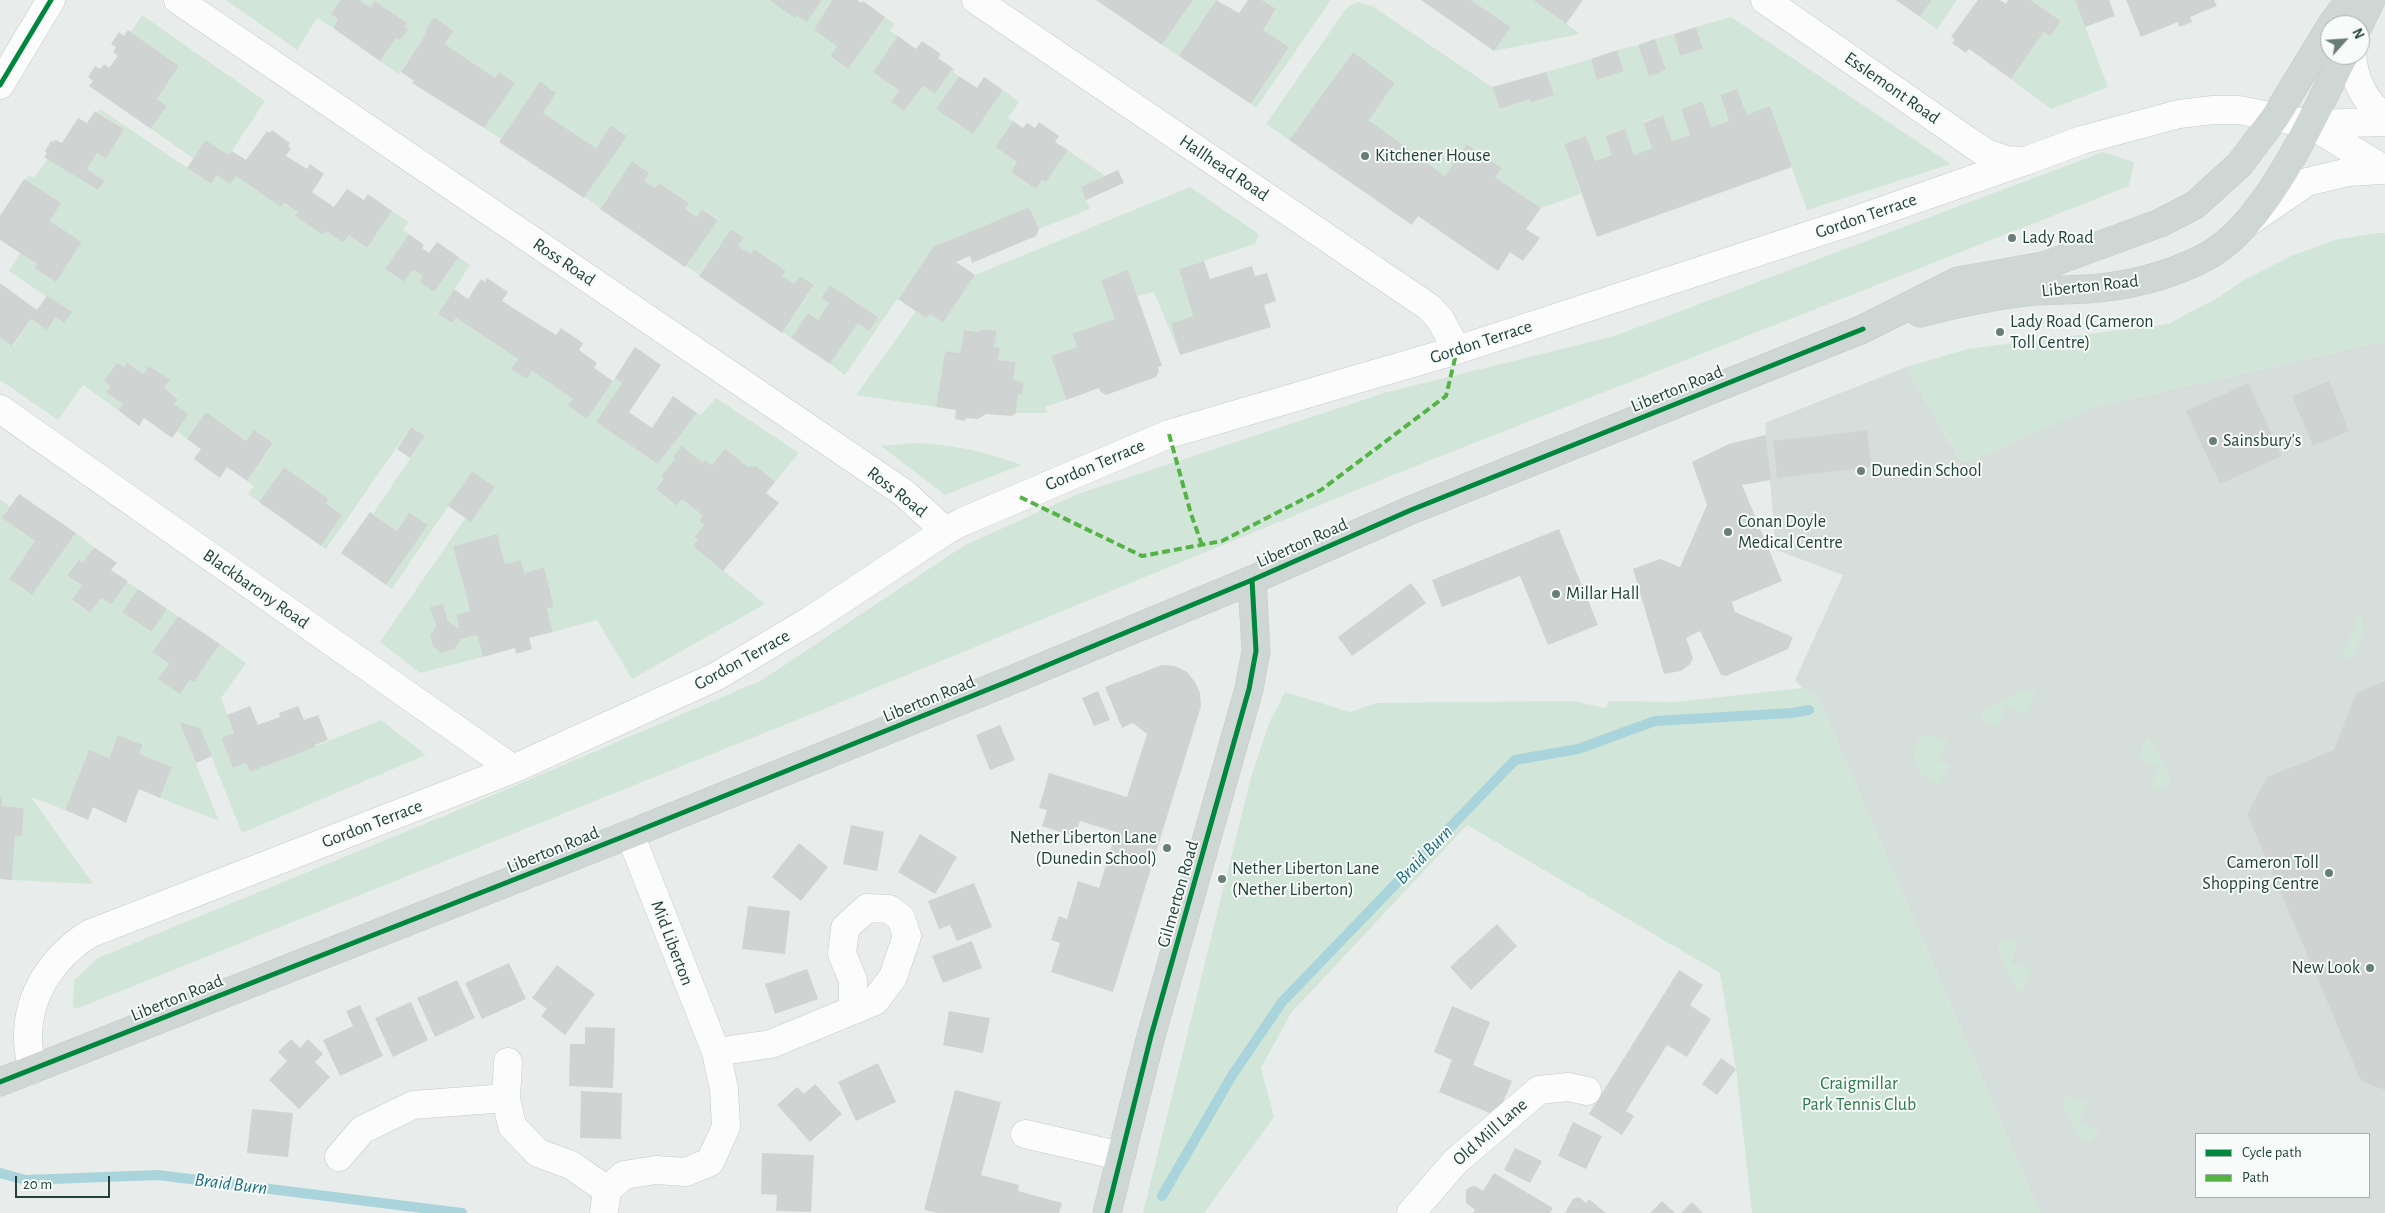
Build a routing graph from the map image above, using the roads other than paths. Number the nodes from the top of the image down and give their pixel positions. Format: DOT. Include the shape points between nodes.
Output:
graph roads {
  1 [pos="51,0"];
  2 [pos="178,0"];
  3 [pos="976,0"];
  4 [pos="1766,0"];
  5 [pos="2350,0"];
  6 [pos="2370,0"];
  7 [pos="2339,15"];
  8 [pos="2363,15"];
  9 [pos="2320,44"];
  10 [pos="2339,65"];
  11 [pos="2353,65"];
  12 [pos="0,85"];
  13 [pos="2276,116"];
  14 [pos="2385,116"];
  15 [pos="2385,122"];
  16 [pos="2310,124"];
  17 [pos="2025,161"];
  18 [pos="2384,170"];
  19 [pos="2242,227"];
  20 [pos="1863,329"];
  21 [pos="1457,350"];
  22 [pos="0,409"];
  23 [pos="945,531"];
  24 [pos="1252,580"];
  25 [pos="513,769"];
  26 [pos="630,834"];
  27 [pos="853,1010"];
  28 [pos="716,1052"];
  29 [pos="508,1062"];
  30 [pos="32,1070"];
  31 [pos="0,1082"];
  32 [pos="1587,1091"];
  33 [pos="506,1098"];
  34 [pos="1025,1134"];
  35 [pos="1121,1156"];
  36 [pos="339,1157"];
  37 [pos="606,1201"];
  38 [pos="1107,1213"];
  39 [pos="1411,1213"];
  1 -- 12 [label="street"];
  2 -- 23 [label="street, Ross Road" via="904,493"];
  3 -- 21 [label="street, Hallhead Road" via="1429,307 1440,319"];
  4 -- 17 [label="street, Esslemont Road" via="1986,153 2006,160"];
  5 -- 7 [label="main road, Liberton Road"];
  6 -- 8 [label="main road"];
  9 -- 13 [label="main road, Liberton Road"];
  10 -- 16 [label="main road, Liberton Road"];
  11 -- 14 [label="street" via="2370,103"];
  13 -- 16 [label="street, Gordon Terrace"];
  13 -- 17 [label="street, Gordon Terrace" via="2230,110 2178,114 2082,140"];
  13 -- 20 [label="main road, Liberton Road" via="2240,164 2195,205 2160,223 2043,266 1958,281"];
  15 -- 16 [label="street"];
  16 -- 18 [label="street"];
  16 -- 19 [label="main road, Liberton Road" via="2282,174"];
  17 -- 21 [label="street, Gordon Terrace" via="1856,220"];
  18 -- 19 [label="street" via="2348,172 2307,182"];
  19 -- 20 [label="main road, Liberton Road" via="2211,253 2154,279 2100,288 2034,291 1961,302"];
  20 -- 24 [label="main road, Liberton Road" via="1411,510"];
  21 -- 23 [label="street, Gordon Terrace" via="1169,434"];
  22 -- 25 [label="street, Blackbarony Road"];
  23 -- 25 [label="street, Gordon Terrace" via="741,664"];
  24 -- 26 [label="main road, Liberton Road"];
  24 -- 35 [label="main road, Gilmerton Road" via="1256,651 1249,689 1151,1036"];
  25 -- 30 [label="street, Gordon Terrace" via="89,934 58,960 37,993 29,1030"];
  26 -- 28 [label="street, Mid Liberton"];
  26 -- 30 [label="main road, Liberton Road"];
  27 -- 28 [label="street" via="771,1044"];
  28 -- 37 [label="street, Mid Liberton" via="724,1089 726,1127 710,1162 686,1172 656,1170 624,1175"];
  29 -- 33 [label="street, Mid Liberton"];
  30 -- 31 [label="main road, Liberton Road"];
  32 -- 39 [label="street, Old Mill Lane" via="1568,1087 1539,1090 1455,1162"];
  33 -- 36 [label="street" via="413,1105 362,1130"];
  33 -- 37 [label="street, Mid Liberton" via="512,1126 538,1153 571,1165"];
  34 -- 35 [label="street"];
  35 -- 38 [label="main road, Gilmerton Road"];
}
